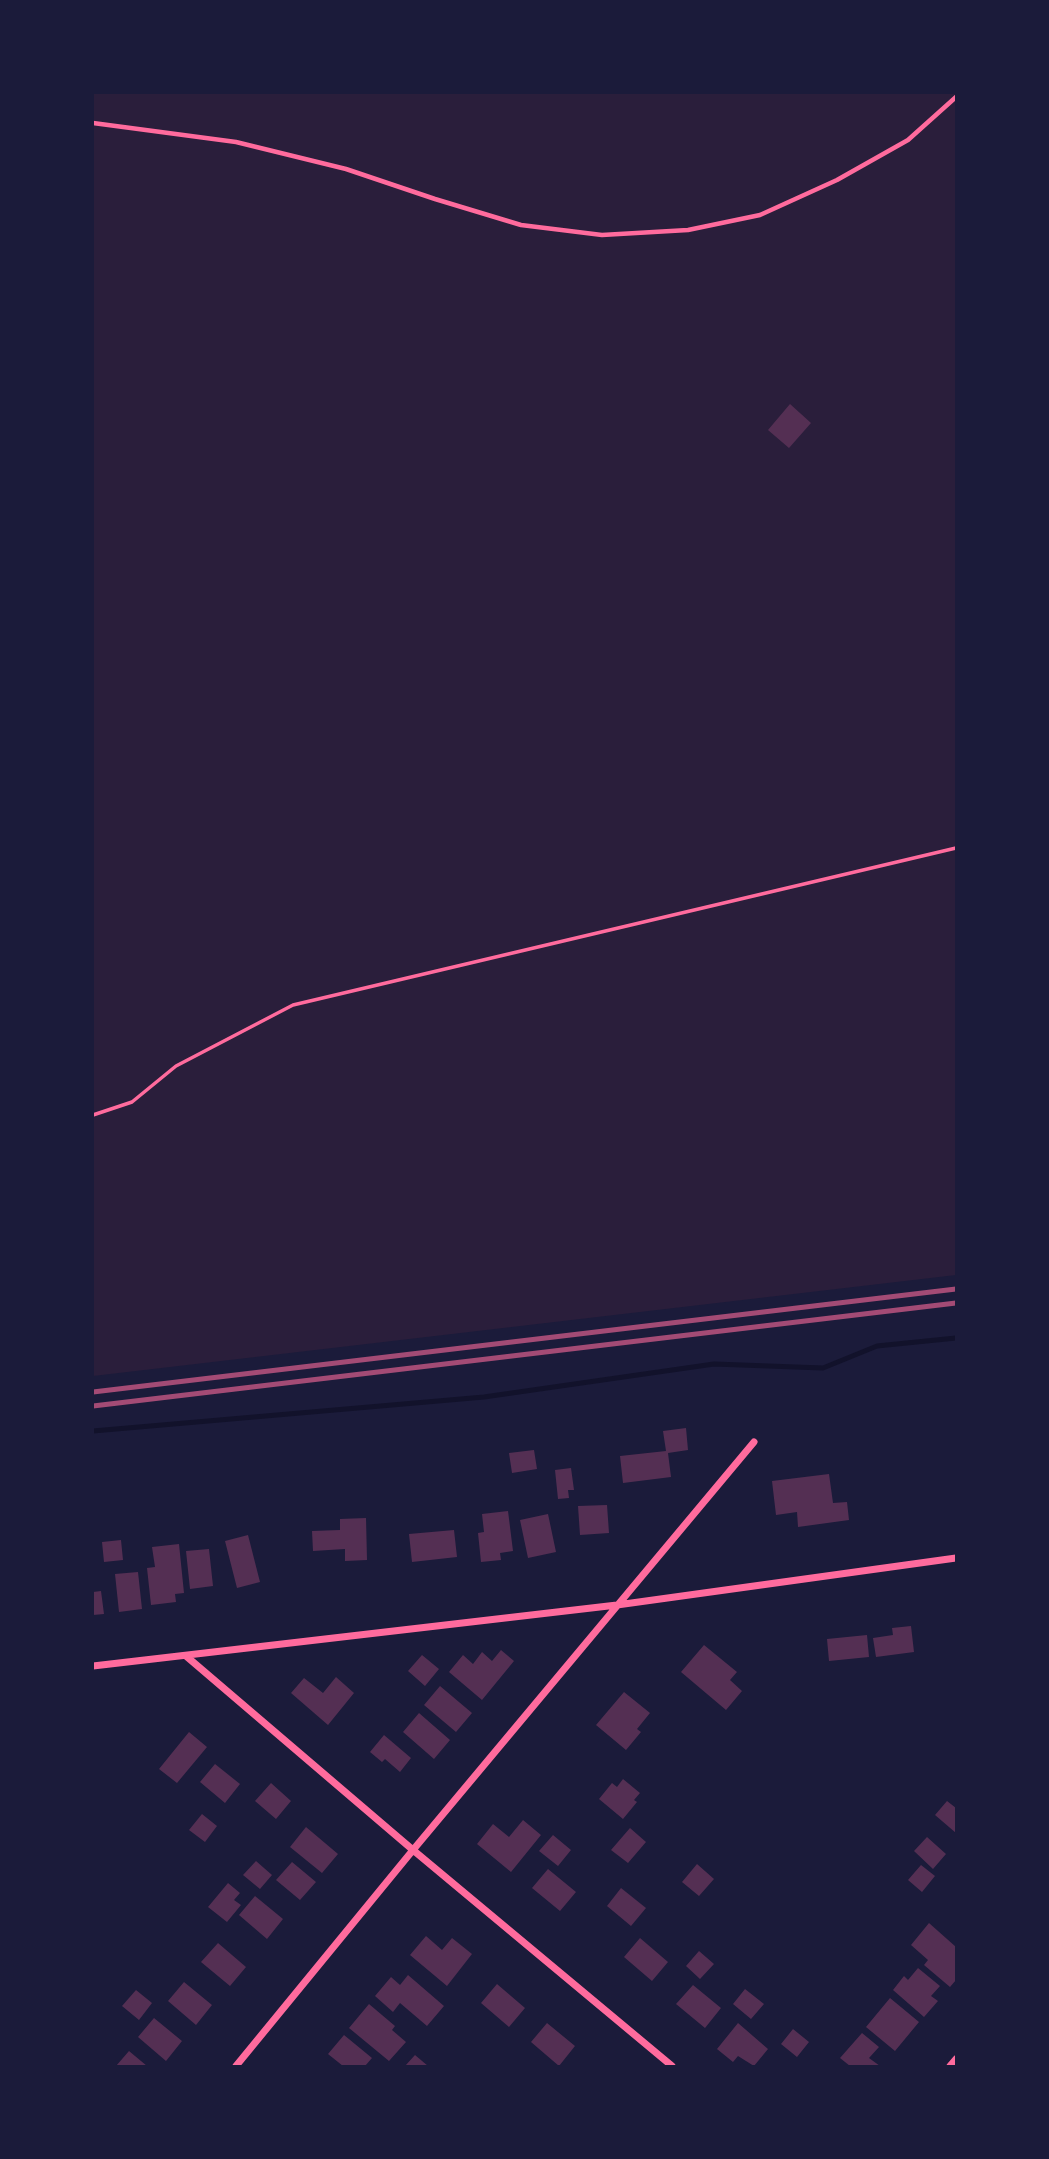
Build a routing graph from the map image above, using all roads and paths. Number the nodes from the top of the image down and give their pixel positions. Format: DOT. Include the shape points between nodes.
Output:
graph roads {
  1 [pos="956,97"];
  2 [pos="93,123"];
  3 [pos="956,848"];
  4 [pos="93,1115"];
  5 [pos="754,1443"];
  6 [pos="956,1558"];
  7 [pos="617,1605"];
  8 [pos="186,1656"];
  9 [pos="93,1667"];
  10 [pos="413,1850"];
  11 [pos="956,2059"];
  12 [pos="236,2066"];
  13 [pos="673,2066"];
  14 [pos="950,2066"];
  1 -- 2 [label="lane" via="908,140 837,180 760,215 688,230 602,236 521,225 346,169 236,142"];
  3 -- 4 [label="path" via="293,1005 176,1066 132,1102"];
  5 -- 7 [label="street"];
  6 -- 7 [label="street"];
  7 -- 8 [label="street"];
  7 -- 10 [label="street"];
  8 -- 9 [label="street"];
  8 -- 10 [label="street"];
  10 -- 12 [label="street"];
  10 -- 13 [label="street"];
  11 -- 14 [label="street"];
}
